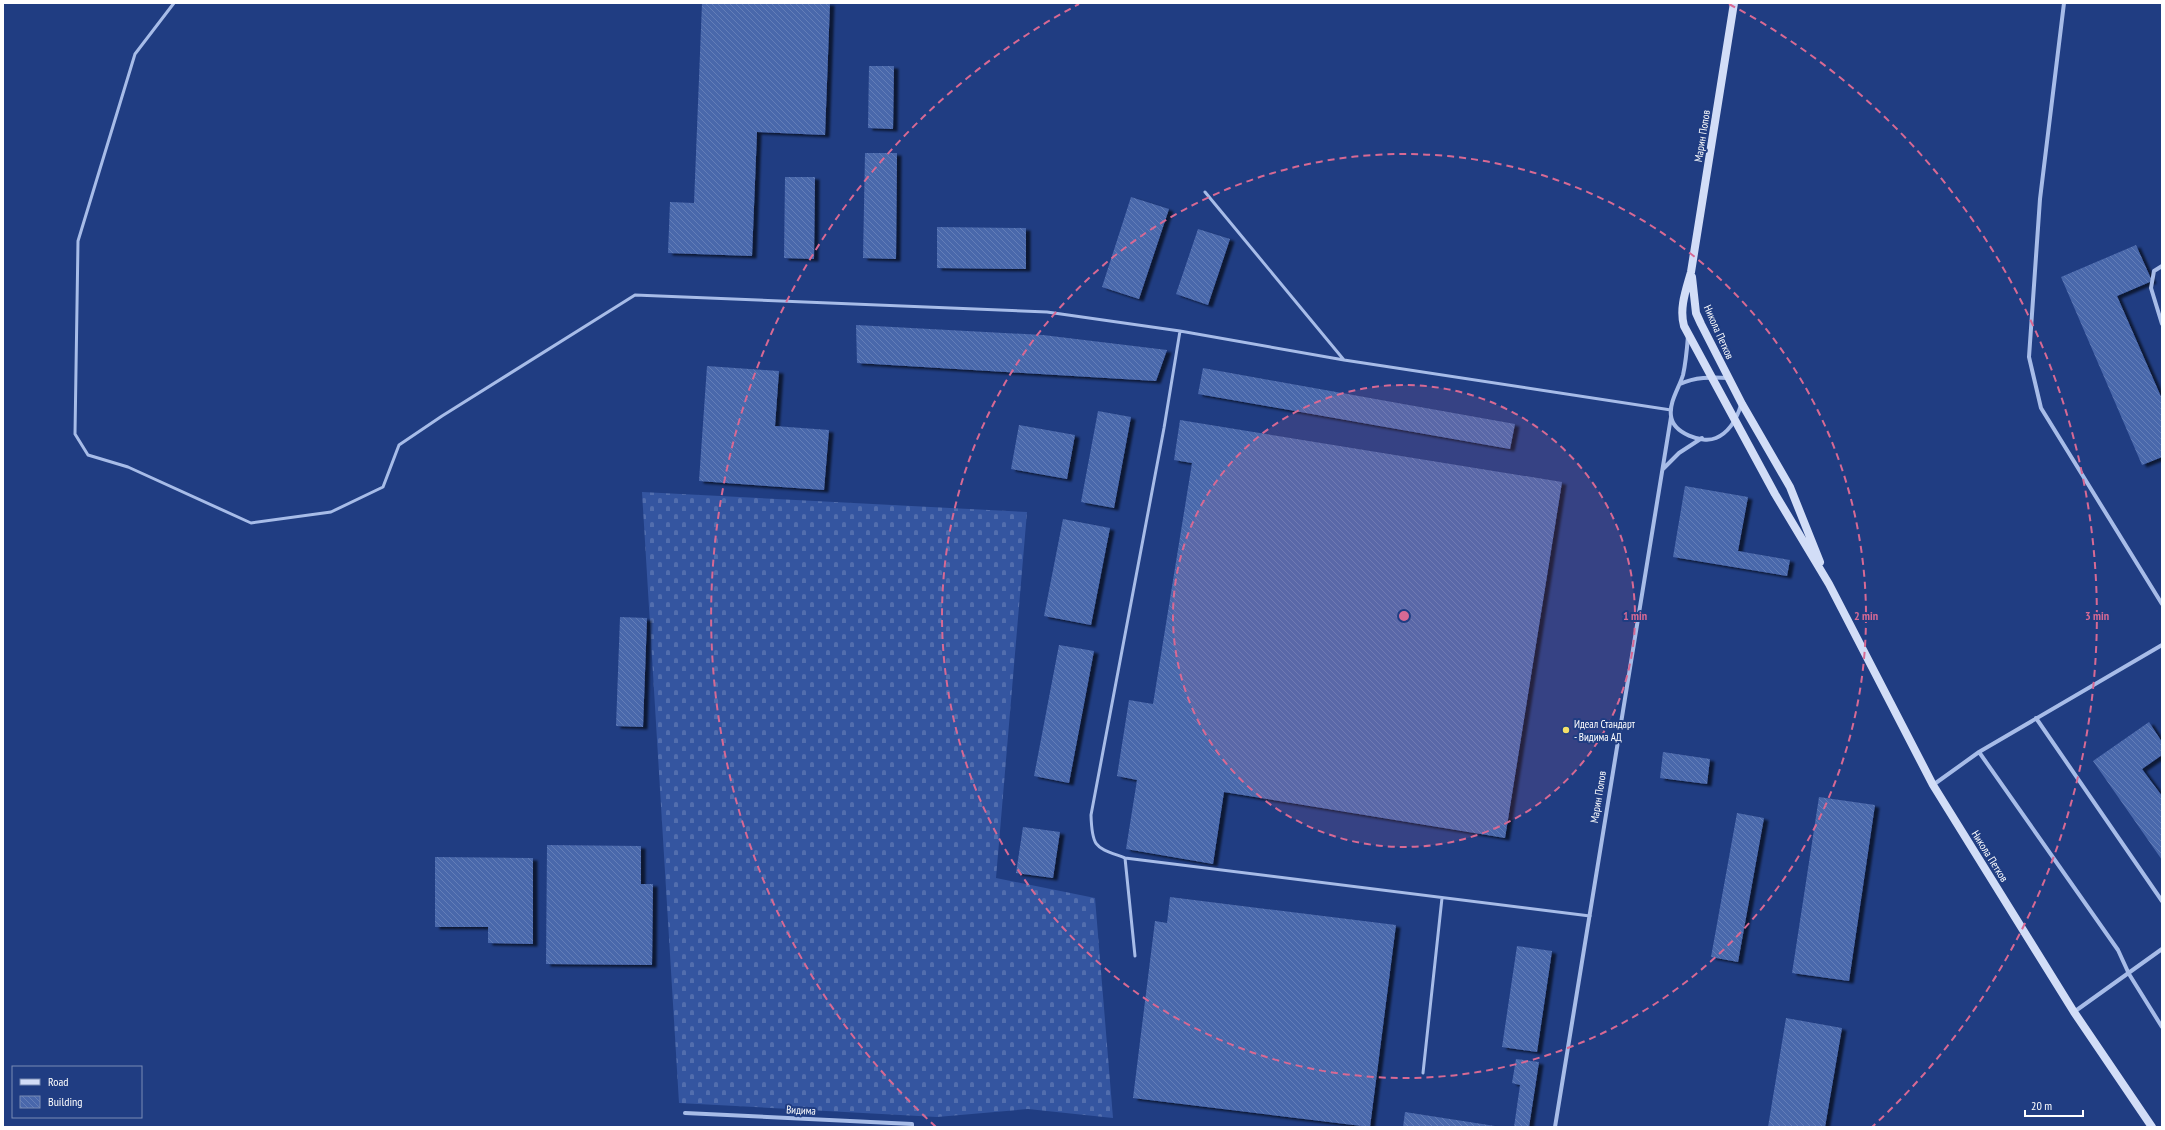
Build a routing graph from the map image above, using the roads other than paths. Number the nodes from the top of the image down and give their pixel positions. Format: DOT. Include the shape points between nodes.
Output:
graph roads {
  1 [pos="174,3"];
  2 [pos="1734,3"];
  3 [pos="2064,3"];
  4 [pos="1205,192"];
  5 [pos="2162,266"];
  6 [pos="1691,272"];
  7 [pos="2162,324"];
  8 [pos="1180,331"];
  9 [pos="1688,335"];
  10 [pos="1344,360"];
  11 [pos="1711,377"];
  12 [pos="1728,378"];
  13 [pos="1680,384"];
  14 [pos="1742,404"];
  15 [pos="1671,410"];
  16 [pos="1671,417"];
  17 [pos="1735,420"];
  18 [pos="1702,438"];
  19 [pos="1663,470"];
  20 [pos="1830,584"];
  21 [pos="2162,592"];
  22 [pos="2158,596"];
  23 [pos="2162,604"];
  24 [pos="2162,645"];
  25 [pos="2036,718"];
  26 [pos="1979,752"];
  27 [pos="1934,786"];
  28 [pos="1126,858"];
  29 [pos="1442,898"];
  30 [pos="2162,901"];
  31 [pos="1590,916"];
  32 [pos="2162,949"];
  33 [pos="1135,956"];
  34 [pos="2129,974"];
  35 [pos="2074,1012"];
  36 [pos="2162,1027"];
  37 [pos="1423,1073"];
  38 [pos="685,1113"];
  39 [pos="912,1127"];
  40 [pos="1555,1127"];
  41 [pos="2152,1127"];
  1 -- 8 [label="lane" via="136,54 78,241 74,434 88,455 128,467 251,523 331,512 383,487 399,445 635,294 1047,312"];
  2 -- 6 [label="main road, Марин Попов"];
  3 -- 22 [label="street" via="2040,199 2029,357 2041,408"];
  4 -- 10 [label="lane"];
  5 -- 7 [label="street" via="2154,271 2151,288"];
  6 -- 9 [label="main road, Никола Петков" via="1681,316"];
  6 -- 12 [label="main road, Никола Петков" via="1696,313"];
  8 -- 10 [label="lane"];
  8 -- 28 [label="lane" via="1091,815 1092,836 1098,848"];
  9 -- 11 [label="main road, Никола Петков"];
  9 -- 13 [label="street"];
  10 -- 15 [label="lane"];
  11 -- 12 [label="street"];
  11 -- 13 [label="street"];
  11 -- 17 [label="main road, Никола Петков"];
  12 -- 14 [label="main road, Никола Петков"];
  13 -- 15 [label="street"];
  14 -- 17 [label="street"];
  14 -- 20 [label="main road, Никола Петков" via="1790,486"];
  15 -- 16 [label="street"];
  16 -- 18 [label="street" via="1683,433"];
  16 -- 19 [label="street, Марин Попов"];
  17 -- 18 [label="street" via="1723,434 1714,439"];
  17 -- 20 [label="main road, Никола Петков" via="1775,494"];
  18 -- 19 [label="street" via="1679,453"];
  19 -- 31 [label="street, Марин Попов"];
  20 -- 27 [label="main road, Никола Петков"];
  21 -- 22 [label="street"];
  22 -- 23 [label="street"];
  24 -- 25 [label="street"];
  25 -- 26 [label="street"];
  25 -- 30 [label="street"];
  26 -- 27 [label="street"];
  26 -- 34 [label="street" via="2118,950"];
  27 -- 35 [label="main road, Никола Петков"];
  28 -- 29 [label="lane"];
  28 -- 33 [label="lane"];
  29 -- 31 [label="lane"];
  29 -- 37 [label="lane"];
  31 -- 40 [label="street, Марин Попов"];
  32 -- 34 [label="street"];
  34 -- 35 [label="street"];
  34 -- 36 [label="street"];
  35 -- 41 [label="main road, Никола Петков"];
  38 -- 39 [label="street, Видима" via="912,1124"];
}
